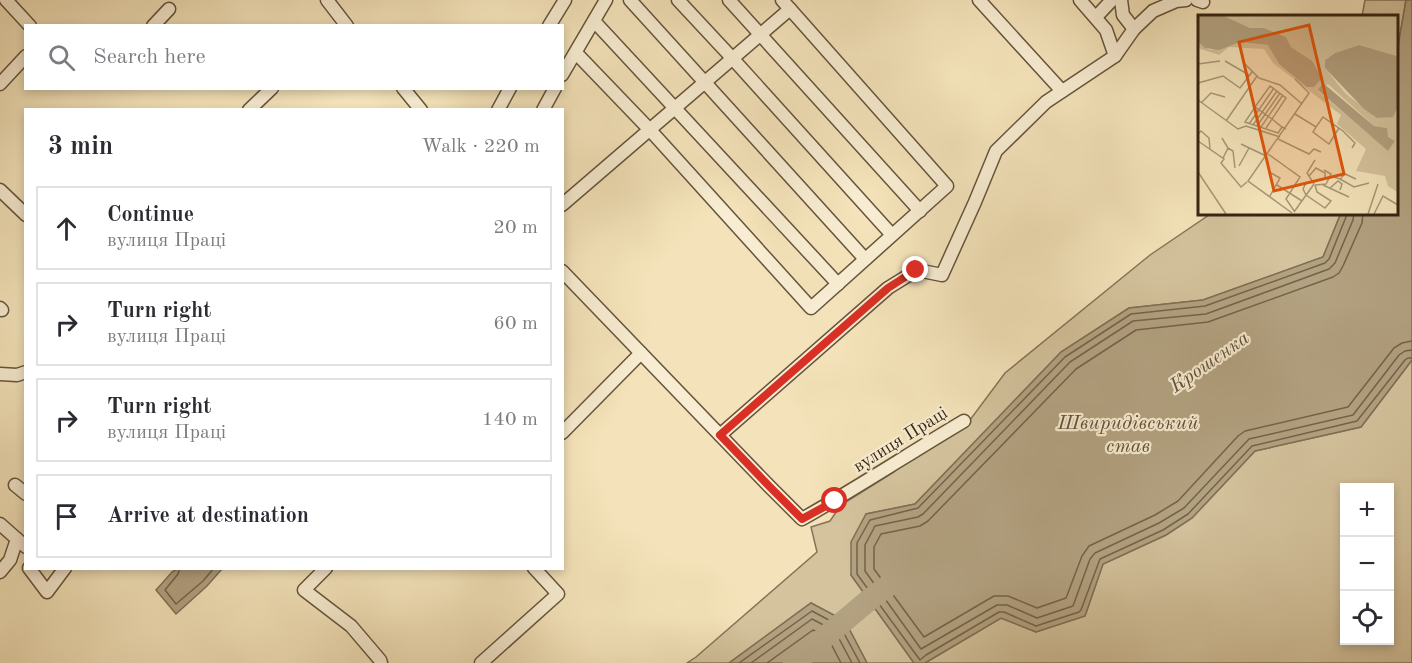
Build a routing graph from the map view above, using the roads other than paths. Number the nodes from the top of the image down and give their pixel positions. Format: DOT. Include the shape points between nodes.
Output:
graph roads {
  1 [pos="6,0"];
  2 [pos="327,0"];
  3 [pos="565,0"];
  4 [pos="606,0"];
  5 [pos="630,0"];
  6 [pos="678,0"];
  7 [pos="729,0"];
  8 [pos="979,0"];
  9 [pos="1080,0"];
  10 [pos="1112,0"];
  11 [pos="1121,0"];
  12 [pos="1186,0"];
  13 [pos="786,5"];
  14 [pos="169,9"];
  15 [pos="1096,17"];
  16 [pos="594,21"];
  17 [pos="28,24"];
  18 [pos="155,24"];
  19 [pos="343,24"];
  20 [pos="550,24"];
  21 [pos="1134,29"];
  22 [pos="761,35"];
  23 [pos="576,53"];
  24 [pos="1115,56"];
  25 [pos="24,58"];
  26 [pos="733,59"];
  27 [pos="564,72"];
  28 [pos="705,83"];
  29 [pos="0,84"];
  30 [pos="270,90"];
  31 [pos="405,90"];
  32 [pos="509,90"];
  33 [pos="554,90"];
  34 [pos="1062,91"];
  35 [pos="251,108"];
  36 [pos="419,108"];
  37 [pos="499,108"];
  38 [pos="544,108"];
  39 [pos="675,108"];
  40 [pos="650,130"];
  41 [pos="0,190"];
  42 [pos="564,203"];
  43 [pos="920,211"];
  44 [pos="24,213"];
  45 [pos="892,235"];
  46 [pos="865,259"];
  47 [pos="564,273"];
  48 [pos="838,284"];
  49 [pos="641,352"];
  50 [pos="24,373"];
  51 [pos="0,374"];
  52 [pos="964,421"];
  53 [pos="564,431"];
  54 [pos="720,435"];
  55 [pos="15,485"];
  56 [pos="24,492"];
  57 [pos="0,524"];
  58 [pos="21,543"];
  59 [pos="30,570"];
  60 [pos="64,570"];
  61 [pos="324,570"];
  62 [pos="536,570"];
  63 [pos="0,572"];
  64 [pos="381,663"];
  65 [pos="482,663"];
  1 -- 17 [label="street"];
  2 -- 19 [label="street"];
  3 -- 20 [label="street"];
  4 -- 16 [label="street"];
  5 -- 28 [label="street"];
  6 -- 26 [label="street"];
  7 -- 22 [label="street"];
  8 -- 34 [label="street"];
  9 -- 15 [label="street"];
  10 -- 15 [label="street"];
  11 -- 21 [label="street" via="1123,15"];
  12 -- 21 [label="street" via="1153,11"];
  13 -- 22 [label="street"];
  13 -- 43 [label="street" via="947,186"];
  14 -- 18 [label="street"];
  15 -- 24 [label="street" via="1106,30"];
  16 -- 23 [label="street"];
  16 -- 39 [label="street"];
  21 -- 24 [label="street"];
  22 -- 26 [label="street"];
  22 -- 43 [label="street"];
  23 -- 27 [label="street"];
  23 -- 40 [label="street"];
  24 -- 34 [label="street"];
  25 -- 29 [label="street"];
  26 -- 28 [label="street"];
  26 -- 45 [label="street"];
  28 -- 39 [label="street"];
  28 -- 46 [label="street"];
  30 -- 35 [label="street"];
  31 -- 36 [label="street"];
  32 -- 37 [label="street"];
  33 -- 38 [label="street"];
  34 -- 54 [label="street" via="996,151 942,275 916,270 888,288"];
  39 -- 40 [label="street"];
  39 -- 48 [label="street"];
  40 -- 42 [label="street"];
  40 -- 48 [label="street" via="811,308"];
  41 -- 44 [label="street"];
  43 -- 45 [label="street"];
  45 -- 46 [label="street"];
  46 -- 48 [label="street"];
  47 -- 49 [label="street, вулиця Праці"];
  49 -- 53 [label="street"];
  49 -- 54 [label="street, вулиця Праці"];
  50 -- 51 [label="street"];
  52 -- 54 [label="street, вулиця Праці" via="802,519"];
  55 -- 56 [label="street"];
  57 -- 58 [label="street"];
  58 -- 63 [label="street"];
  59 -- 60 [label="street" via="47,592"];
  61 -- 64 [label="street" via="304,590 351,626"];
  62 -- 65 [label="street" via="558,594"];
}
